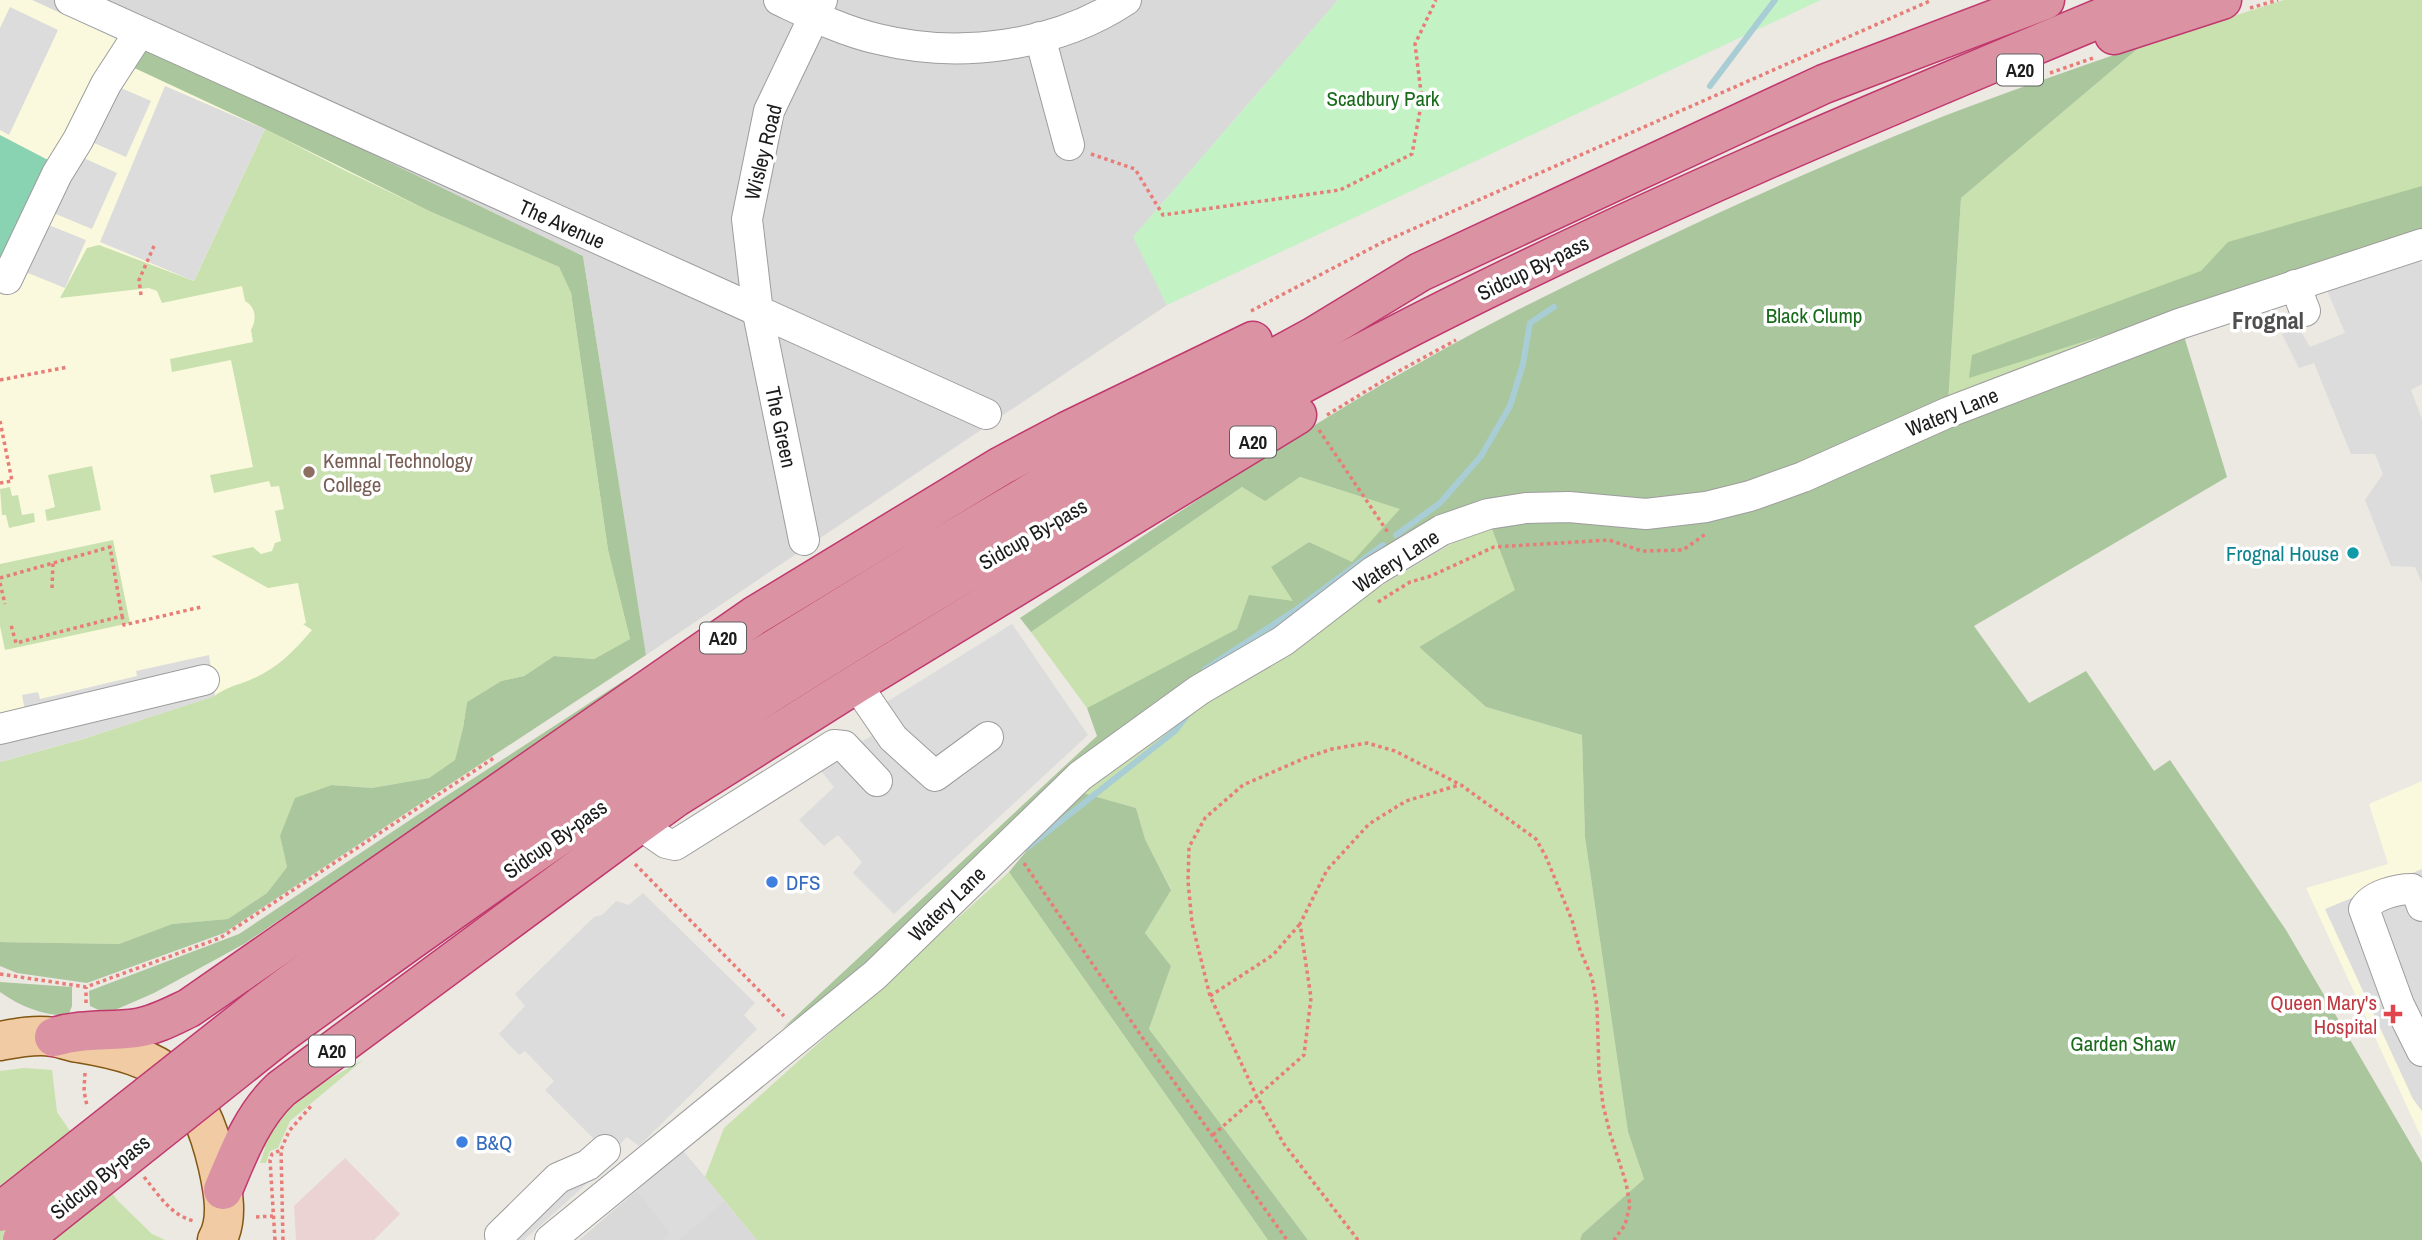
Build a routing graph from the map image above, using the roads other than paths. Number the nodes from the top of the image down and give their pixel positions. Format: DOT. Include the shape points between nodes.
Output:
graph roads {
  1 [pos="71,0"];
  2 [pos="779,0"];
  3 [pos="1126,0"];
  4 [pos="1979,0"];
  5 [pos="2045,0"];
  6 [pos="2144,0"];
  7 [pos="2231,6"];
  8 [pos="818,8"];
  9 [pos="139,33"];
  10 [pos="1040,37"];
  11 [pos="1824,84"];
  12 [pos="1817,136"];
  13 [pos="1069,145"];
  14 [pos="2422,244"];
  15 [pos="1420,272"];
  16 [pos="7,279"];
  17 [pos="1496,286"];
  18 [pos="758,313"];
  19 [pos="986,414"];
  20 [pos="804,540"];
  21 [pos="204,680"];
  22 [pos="856,684"];
  23 [pos="878,718"];
  24 [pos="0,729"];
  25 [pos="988,737"];
  26 [pos="844,746"];
  27 [pos="877,781"];
  28 [pos="641,839"];
  29 [pos="2422,906"];
  30 [pos="271,1020"];
  31 [pos="22,1036"];
  32 [pos="2422,1051"];
  33 [pos="605,1150"];
  34 [pos="223,1190"];
  35 [pos="0,1212"];
  36 [pos="221,1237"];
  37 [pos="22,1240"];
  38 [pos="501,1240"];
  39 [pos="550,1240"];
  1 -- 9 [label="street, The Avenue"];
  2 -- 8 [label="street"];
  3 -- 10 [label="street" via="1094,18"];
  4 -- 11 [label="highway, A20"];
  5 -- 11 [label="highway, Sidcup By-pass / A20"];
  6 -- 12 [label="highway, Sidcup By-pass / A20"];
  7 -- 12 [label="highway, A20" via="2132,29 1922,106"];
  8 -- 10 [label="street" via="875,38 924,47 985,47"];
  8 -- 18 [label="street, Wisley Road" via="769,111 747,219"];
  9 -- 16 [label="street" via="57,174"];
  9 -- 18 [label="street, The Avenue"];
  10 -- 13 [label="street"];
  11 -- 15 [label="highway, Sidcup By-pass / A20"];
  12 -- 17 [label="highway, Sidcup By-pass / A20"];
  14 -- 39 [label="street, Watery Lane" via="2300,298 2179,324 1949,412 1750,496 1646,514 1526,508 1488,514 1443,530 1374,571 1283,641 1199,690 1080,776 874,975"];
  15 -- 30 [label="highway, Sidcup By-pass / A20" via="1313,337 1084,462 753,662 406,899"];
  15 -- 31 [label="highway, A20" via="1254,341 989,473 754,616 188,1008 137,1028"];
  17 -- 22 [label="highway, A20" via="1306,410"];
  17 -- 30 [label="highway, Sidcup By-pass / A20" via="1384,341 1102,494 953,581 806,671 447,913"];
  18 -- 19 [label="street, The Avenue"];
  18 -- 20 [label="street, The Green"];
  21 -- 24 [label="street"];
  22 -- 23 [label="street"];
  22 -- 28 [label="highway, A20" via="675,798"];
  23 -- 25 [label="street" via="935,776"];
  23 -- 26 [label="street"];
  26 -- 27 [label="street"];
  26 -- 28 [label="street" via="834,745 675,845"];
  28 -- 34 [label="highway, A20" via="281,1089 246,1136"];
  29 -- 32 [label="street" via="2412,889 2400,889 2364,909 2399,1005"];
  30 -- 35 [label="highway, Sidcup By-pass / A20, bridge"];
  30 -- 37 [label="highway, Sidcup By-pass / A20, bridge"];
  31 -- 34 [label="main road" via="131,1054 159,1066 187,1091 204,1122"];
  33 -- 38 [label="street" via="588,1165 558,1178 500,1234"];
  34 -- 36 [label="main road"];
}
